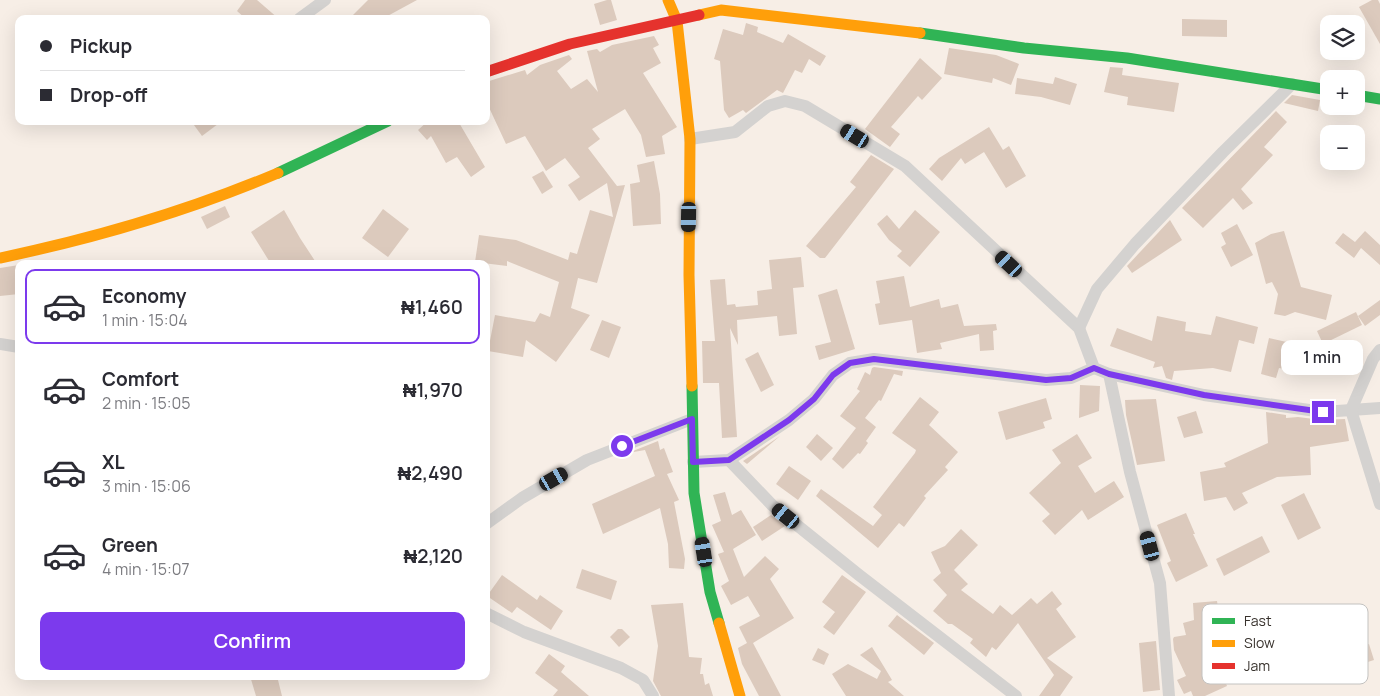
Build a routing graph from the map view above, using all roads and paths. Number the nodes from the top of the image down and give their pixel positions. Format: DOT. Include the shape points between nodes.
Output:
graph roads {
  1 [pos="325,0"];
  2 [pos="668,0"];
  3 [pos="734,0"];
  4 [pos="721,10"];
  5 [pos="304,15"];
  6 [pos="677,21"];
  7 [pos="490,71"];
  8 [pos="1292,84"];
  9 [pos="1320,89"];
  10 [pos="1365,96"];
  11 [pos="1380,99"];
  12 [pos="380,125"];
  13 [pos="690,139"];
  14 [pos="0,258"];
  15 [pos="1079,328"];
  16 [pos="0,344"];
  17 [pos="15,346"];
  18 [pos="1380,350"];
  19 [pos="1094,368"];
  20 [pos="1109,374"];
  21 [pos="1380,408"];
  22 [pos="1351,410"];
  23 [pos="692,419"];
  24 [pos="729,460"];
  25 [pos="693,462"];
  26 [pos="1380,504"];
  27 [pos="490,521"];
  28 [pos="490,614"];
  29 [pos="653,696"];
  30 [pos="740,696"];
  31 [pos="1016,696"];
  32 [pos="1169,696"];
  1 -- 5 [label="street"];
  2 -- 6 [label="street"];
  3 -- 4 [label="street"];
  4 -- 6 [label="street"];
  4 -- 8 [label="street" via="1127,58"];
  6 -- 7 [label="street" via="570,44"];
  6 -- 13 [label="street"];
  8 -- 9 [label="street"];
  8 -- 15 [label="street" via="1135,244 1097,290"];
  10 -- 11 [label="street"];
  12 -- 14 [label="street" via="343,145 218,199 57,248"];
  13 -- 15 [label="street" via="735,132 768,106 785,100 805,106 905,166"];
  13 -- 23 [label="street" via="688,275"];
  15 -- 19 [label="street"];
  16 -- 17 [label="street"];
  18 -- 22 [label="street"];
  19 -- 20 [label="street"];
  19 -- 24 [label="street" via="1071,378 1046,380 874,359 850,363 833,375 814,399 789,420"];
  20 -- 22 [label="street" via="1204,395 1323,412"];
  20 -- 32 [label="street" via="1130,472 1160,583"];
  21 -- 22 [label="street"];
  22 -- 26 [label="street"];
  23 -- 25 [label="street"];
  23 -- 27 [label="street" via="587,460"];
  24 -- 25 [label="street"];
  24 -- 31 [label="street" via="772,505"];
  25 -- 30 [label="street" via="694,493 710,592"];
  28 -- 29 [label="street" via="524,632 621,668 643,680"];
}
